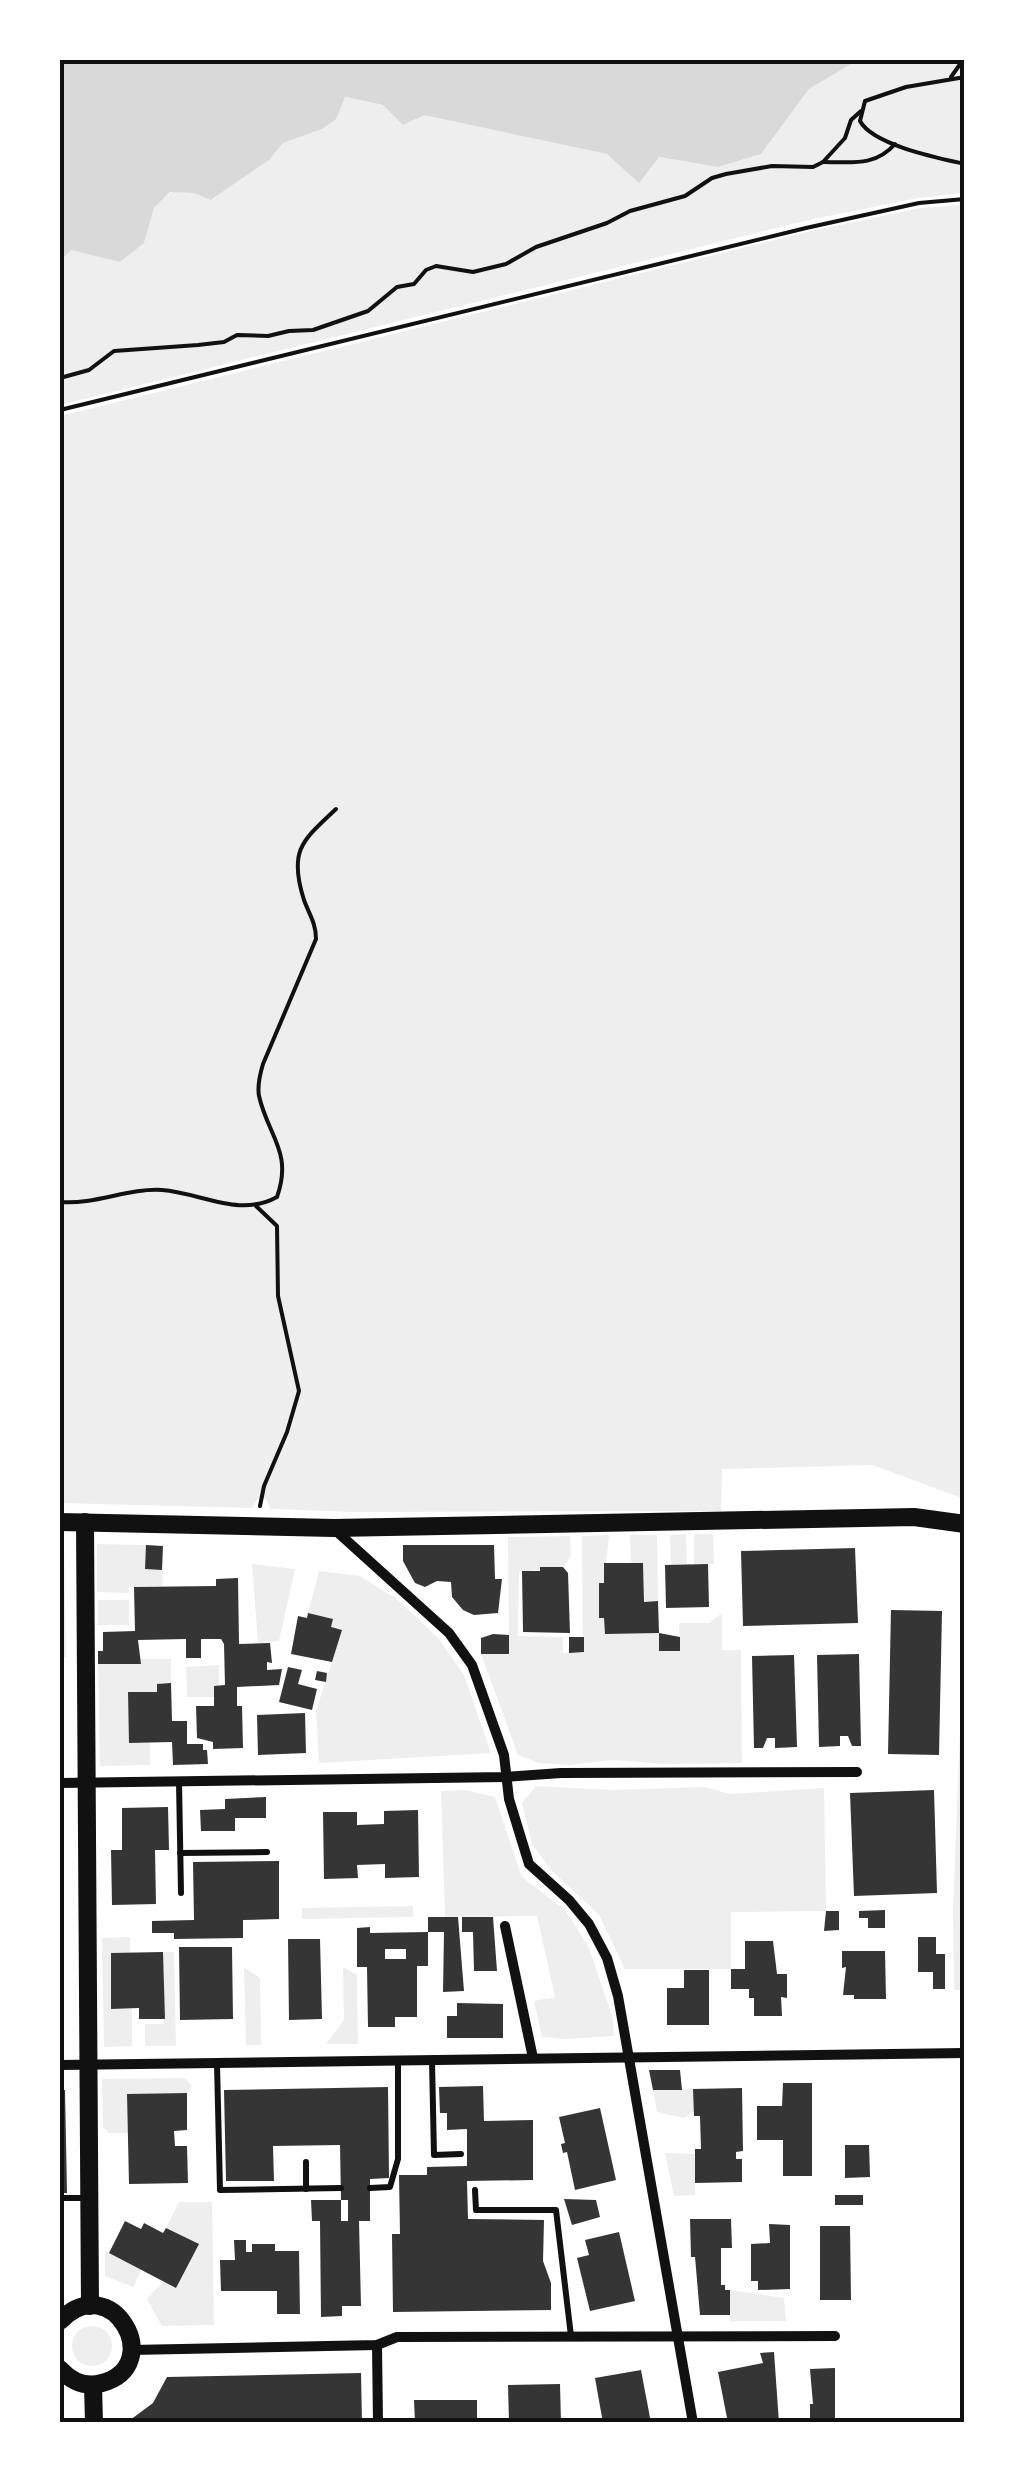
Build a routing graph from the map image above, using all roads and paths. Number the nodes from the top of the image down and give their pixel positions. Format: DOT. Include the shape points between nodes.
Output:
graph roads {
  1 [pos="963,60"];
  2 [pos="965,77"];
  3 [pos="950,78"];
  4 [pos="861,111"];
  5 [pos="895,144"];
  6 [pos="823,162"];
  7 [pos="965,164"];
  8 [pos="965,198"];
  9 [pos="60,378"];
  10 [pos="60,410"];
  11 [pos="336,808"];
  12 [pos="60,1202"];
  13 [pos="256,1206"];
  14 [pos="60,1522"];
  15 [pos="85,1522"];
  16 [pos="965,1524"];
  17 [pos="259,1526"];
  18 [pos="334,1528"];
  19 [pos="858,1772"];
  20 [pos="506,1778"];
  21 [pos="180,1782"];
  22 [pos="60,1783"];
  23 [pos="86,1783"];
  24 [pos="267,1852"];
  25 [pos="180,1853"];
  26 [pos="181,1893"];
  27 [pos="505,1926"];
  28 [pos="965,2053"];
  29 [pos="628,2057"];
  30 [pos="533,2058"];
  31 [pos="398,2060"];
  32 [pos="432,2060"];
  33 [pos="217,2063"];
  34 [pos="88,2064"];
  35 [pos="60,2065"];
  36 [pos="461,2154"];
  37 [pos="306,2162"];
  38 [pos="340,2188"];
  39 [pos="370,2188"];
  40 [pos="306,2189"];
  41 [pos="475,2190"];
  42 [pos="60,2198"];
  43 [pos="90,2198"];
  44 [pos="90,2306"];
  45 [pos="60,2321"];
  46 [pos="571,2336"];
  47 [pos="676,2336"];
  48 [pos="835,2336"];
  49 [pos="378,2345"];
  50 [pos="132,2350"];
  51 [pos="60,2369"];
  52 [pos="93,2385"];
  53 [pos="94,2421"];
  54 [pos="378,2423"];
  55 [pos="693,2423"];
  1 -- 3 [label="path"];
  2 -- 3 [label="path"];
  3 -- 4 [label="path" via="882,94 865,101"];
  4 -- 5 [label="path" via="865,130"];
  4 -- 6 [label="path"];
  5 -- 6 [label="path" via="870,162"];
  5 -- 7 [label="path"];
  6 -- 9 [label="path" via="712,178 685,196 630,210 506,264 473,272 436,266 368,311 324,327 114,351 89,370"];
  8 -- 10 [label="path" via="786,232"];
  11 -- 13 [label="path" via="300,847 301,883 316,938 263,1064 258,1092 284,1171 278,1197"];
  12 -- 13 [label="path" via="162,1190"];
  13 -- 17 [label="path" via="277,1226 278,1296 299,1391 264,1486"];
  14 -- 15 [label="street"];
  15 -- 17 [label="street"];
  15 -- 23 [label="street"];
  16 -- 18 [label="street" via="914,1517"];
  17 -- 18 [label="street"];
  18 -- 20 [label="street" via="449,1633 472,1665 494,1720"];
  19 -- 20 [label="street"];
  20 -- 21 [label="street"];
  20 -- 29 [label="street" via="529,1864 589,1924 607,1958"];
  21 -- 23 [label="street"];
  21 -- 25 [label="lane"];
  22 -- 23 [label="street"];
  23 -- 34 [label="street"];
  24 -- 25 [label="lane"];
  25 -- 26 [label="lane"];
  27 -- 30 [label="street"];
  28 -- 29 [label="street"];
  29 -- 30 [label="street"];
  29 -- 47 [label="street"];
  30 -- 32 [label="street"];
  31 -- 32 [label="street"];
  31 -- 33 [label="street"];
  31 -- 39 [label="lane" via="398,2159 390,2188"];
  32 -- 36 [label="lane" via="434,2156"];
  33 -- 34 [label="street"];
  33 -- 40 [label="lane" via="220,2190"];
  34 -- 35 [label="street"];
  34 -- 43 [label="street"];
  37 -- 40 [label="lane"];
  38 -- 40 [label="lane"];
  41 -- 46 [label="lane" via="476,2210 556,2210"];
  42 -- 43 [label="lane"];
  43 -- 44 [label="street"];
  44 -- 45 [label="street"];
  44 -- 50 [label="street" via="121,2319"];
  46 -- 47 [label="street"];
  46 -- 49 [label="street" via="397,2337"];
  47 -- 48 [label="street"];
  47 -- 55 [label="street"];
  49 -- 50 [label="street"];
  49 -- 54 [label="street"];
  50 -- 52 [label="street" via="119,2374"];
  51 -- 52 [label="street" via="75,2382"];
  52 -- 53 [label="street"];
}
